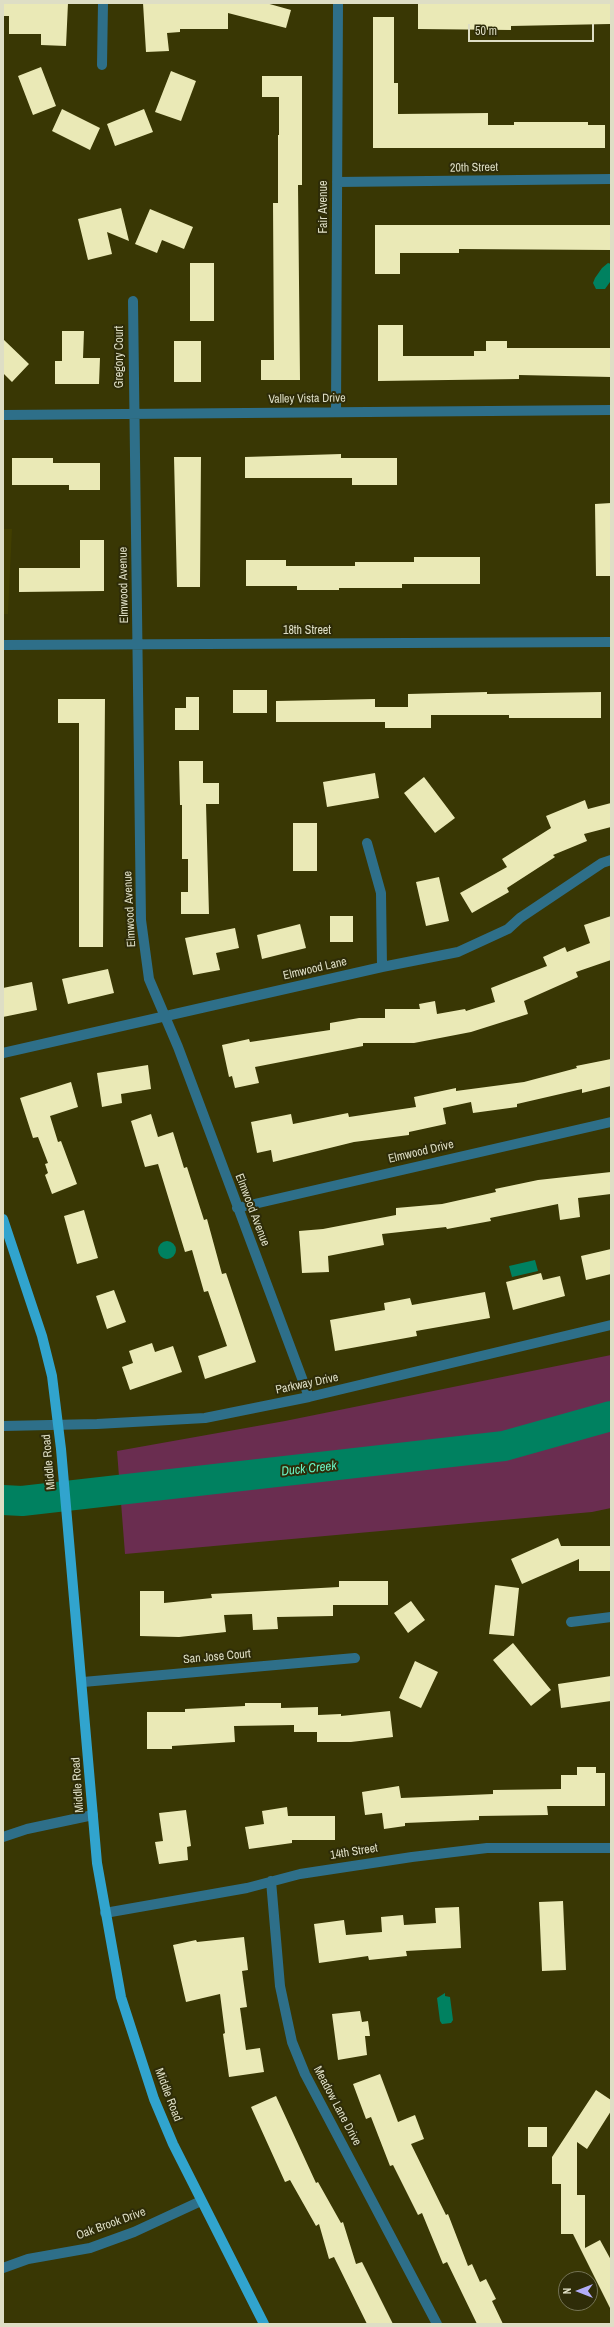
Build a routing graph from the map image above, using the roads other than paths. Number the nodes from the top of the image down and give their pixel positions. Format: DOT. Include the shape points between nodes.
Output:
graph roads {
  1 [pos="103,3"];
  2 [pos="338,3"];
  3 [pos="102,65"];
  4 [pos="611,179"];
  5 [pos="337,182"];
  6 [pos="133,301"];
  7 [pos="611,410"];
  8 [pos="336,412"];
  9 [pos="133,414"];
  10 [pos="3,415"];
  11 [pos="611,642"];
  12 [pos="3,645"];
  13 [pos="138,645"];
  14 [pos="367,843"];
  15 [pos="611,860"];
  16 [pos="382,967"];
  17 [pos="164,1016"];
  18 [pos="3,1053"];
  19 [pos="611,1122"];
  20 [pos="237,1208"];
  21 [pos="3,1219"];
  22 [pos="611,1325"];
  23 [pos="309,1397"];
  24 [pos="58,1425"];
  25 [pos="3,1426"];
  26 [pos="611,1617"];
  27 [pos="571,1622"];
  28 [pos="355,1658"];
  29 [pos="82,1682"];
  30 [pos="93,1815"];
  31 [pos="3,1838"];
  32 [pos="611,1848"];
  33 [pos="271,1881"];
  34 [pos="106,1913"];
  35 [pos="201,2201"];
  36 [pos="3,2268"];
  37 [pos="264,2324"];
  38 [pos="437,2324"];
  1 -- 3 [label="street"];
  2 -- 5 [label="street, Fair Avenue"];
  4 -- 5 [label="street, 20th Street"];
  5 -- 8 [label="street, Fair Avenue"];
  6 -- 9 [label="street, Gregory Court"];
  7 -- 8 [label="street, Valley Vista Drive"];
  8 -- 9 [label="street, Valley Vista Drive"];
  9 -- 10 [label="street, Valley Vista Drive"];
  9 -- 13 [label="street, Elmwood Avenue"];
  11 -- 13 [label="street, 18th Street"];
  12 -- 13 [label="street, 18th Street"];
  13 -- 17 [label="street, Elmwood Avenue" via="141,920 149,979"];
  14 -- 16 [label="street" via="382,893"];
  15 -- 16 [label="street, Elmwood Lane" via="602,863 564,888 508,929 458,952"];
  16 -- 17 [label="street, Elmwood Lane"];
  17 -- 18 [label="street, Elmwood Lane"];
  17 -- 20 [label="street, Elmwood Avenue"];
  19 -- 20 [label="street, Elmwood Drive"];
  20 -- 23 [label="street, Elmwood Avenue"];
  21 -- 24 [label="main road, Middle Road" via="42,1336 52,1376"];
  22 -- 23 [label="street, Parkway Drive"];
  23 -- 24 [label="street, Parkway Drive" via="205,1418"];
  24 -- 25 [label="street, Parkway Drive"];
  24 -- 29 [label="main road, Middle Road"];
  26 -- 27 [label="street"];
  28 -- 29 [label="street, San Jose Court"];
  29 -- 30 [label="main road, Middle Road"];
  30 -- 31 [label="street" via="27,1828"];
  30 -- 34 [label="main road, Middle Road" via="97,1863"];
  32 -- 33 [label="street, 14th Street" via="487,1848 307,1872"];
  33 -- 34 [label="street, 14th Street" via="246,1888"];
  33 -- 38 [label="street, Meadow Lane Drive" via="280,1986 292,2042 305,2074"];
  34 -- 35 [label="main road, Middle Road" via="120,1997 154,2099"];
  35 -- 36 [label="street, Oak Brook Drive" via="134,2232 90,2248 28,2259"];
  35 -- 37 [label="main road, Middle Road"];
}
